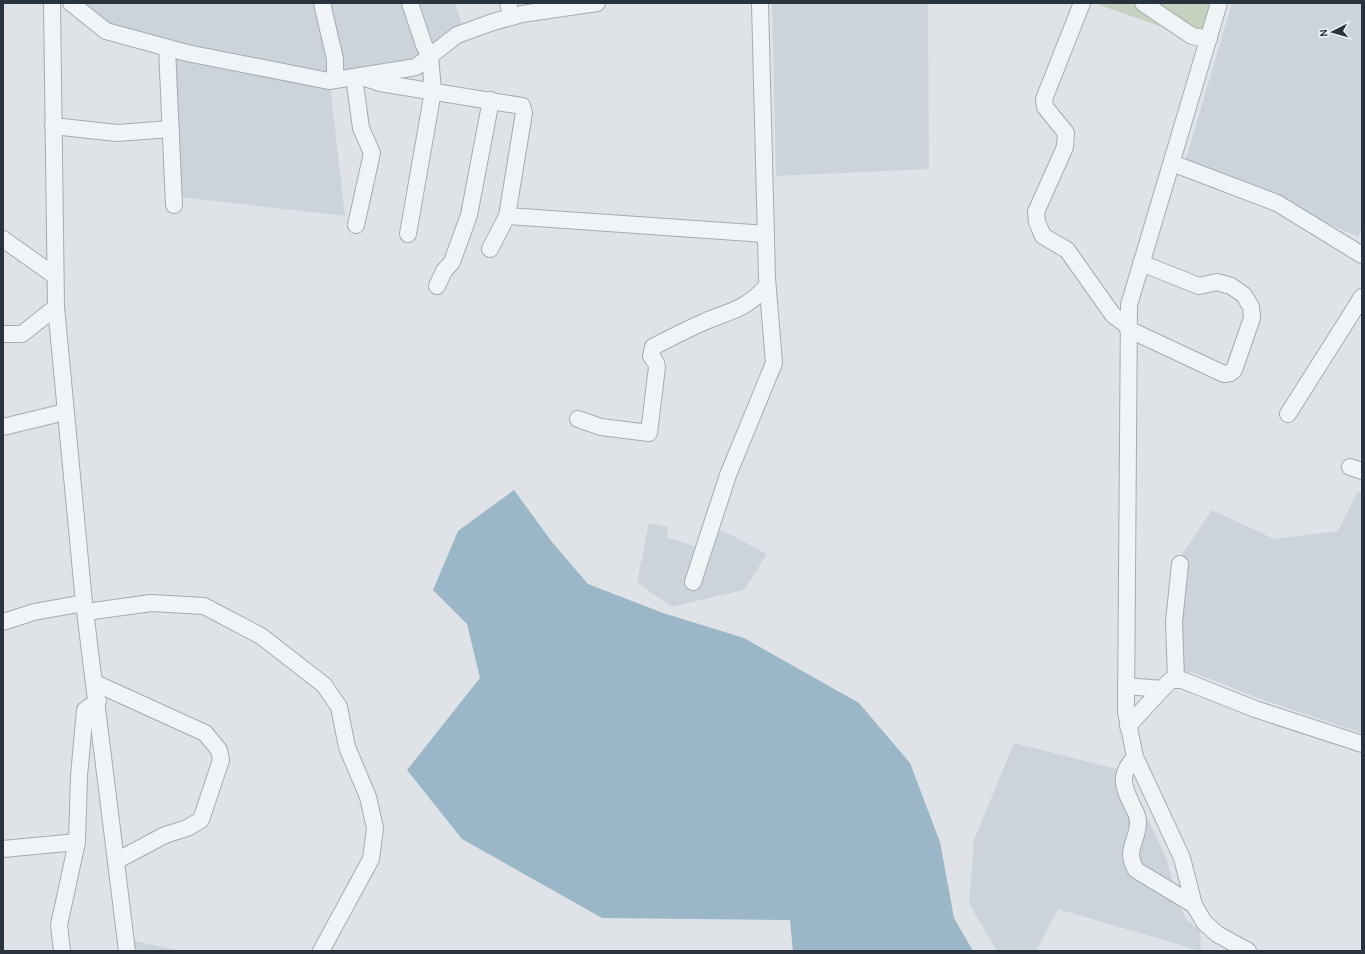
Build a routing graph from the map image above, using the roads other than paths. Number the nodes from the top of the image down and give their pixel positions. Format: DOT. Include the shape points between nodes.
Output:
graph roads {
  1 [pos="52,3"];
  2 [pos="71,3"];
  3 [pos="322,3"];
  4 [pos="410,3"];
  5 [pos="597,3"];
  6 [pos="760,3"];
  7 [pos="1082,3"];
  8 [pos="1142,3"];
  9 [pos="1219,3"];
  10 [pos="510,10"];
  11 [pos="1209,39"];
  12 [pos="167,48"];
  13 [pos="430,56"];
  14 [pos="357,76"];
  15 [pos="335,80"];
  16 [pos="433,91"];
  17 [pos="491,100"];
  18 [pos="53,126"];
  19 [pos="171,129"];
  20 [pos="1172,163"];
  21 [pos="174,205"];
  22 [pos="507,216"];
  23 [pos="356,225"];
  24 [pos="408,234"];
  25 [pos="766,234"];
  26 [pos="3,239"];
  27 [pos="490,249"];
  28 [pos="1362,256"];
  29 [pos="1141,263"];
  30 [pos="55,276"];
  31 [pos="437,286"];
  32 [pos="768,286"];
  33 [pos="1362,297"];
  34 [pos="56,307"];
  35 [pos="1128,328"];
  36 [pos="3,334"];
  37 [pos="65,412"];
  38 [pos="1288,414"];
  39 [pos="578,419"];
  40 [pos="3,427"];
  41 [pos="1180,564"];
  42 [pos="693,582"];
  43 [pos="85,607"];
  44 [pos="3,622"];
  45 [pos="1176,679"];
  46 [pos="95,683"];
  47 [pos="1126,686"];
  48 [pos="1162,689"];
  49 [pos="98,701"];
  50 [pos="1128,726"];
  51 [pos="1362,744"];
  52 [pos="1135,756"];
  53 [pos="78,842"];
  54 [pos="3,849"];
  55 [pos="116,861"];
  56 [pos="1194,905"];
  57 [pos="62,951"];
  58 [pos="127,951"];
  59 [pos="321,951"];
  60 [pos="1248,951"];
  1 -- 18 [label="street"];
  2 -- 12 [label="street" via="106,31"];
  3 -- 15 [label="street" via="335,59"];
  4 -- 13 [label="street"];
  5 -- 10 [label="street" via="522,14"];
  6 -- 25 [label="street"];
  7 -- 35 [label="street" via="1044,99 1045,107 1066,133 1066,147 1036,212 1037,222 1043,236 1067,250 1113,315"];
  8 -- 11 [label="street" via="1192,36"];
  9 -- 11 [label="street"];
  10 -- 13 [label="street" via="493,22 457,35"];
  11 -- 20 [label="street"];
  12 -- 15 [label="street" via="329,81"];
  12 -- 19 [label="street"];
  13 -- 14 [label="street" via="416,68"];
  13 -- 16 [label="street"];
  14 -- 15 [label="street"];
  14 -- 16 [label="street" via="380,83"];
  14 -- 23 [label="street" via="361,128 372,153"];
  16 -- 17 [label="street"];
  16 -- 24 [label="street"];
  17 -- 22 [label="street" via="522,106 524,113"];
  17 -- 31 [label="street" via="469,216 452,262 444,271"];
  18 -- 19 [label="street" via="117,133"];
  18 -- 30 [label="street"];
  19 -- 21 [label="street"];
  20 -- 28 [label="street" via="1278,203"];
  20 -- 29 [label="street"];
  22 -- 25 [label="street"];
  22 -- 27 [label="street"];
  25 -- 32 [label="street"];
  26 -- 30 [label="street"];
  29 -- 35 [label="street" via="1129,305"];
  29 -- 35 [label="street" via="1199,286 1218,282 1231,286 1249,302 1252,318 1234,370 1224,374"];
  30 -- 34 [label="street"];
  32 -- 39 [label="street" via="738,310 708,320 652,347 651,356 657,367 649,433 601,427"];
  32 -- 42 [label="street" via="774,363 728,475"];
  33 -- 38 [label="street"];
  34 -- 36 [label="street" via="22,334"];
  34 -- 37 [label="street"];
  35 -- 47 [label="street"];
  37 -- 40 [label="street"];
  37 -- 43 [label="street"];
  41 -- 45 [label="street" via="1174,622"];
  43 -- 44 [label="street" via="34,612"];
  43 -- 46 [label="street"];
  43 -- 59 [label="street" via="151,603 204,606 261,636 324,685 338,707 347,747 368,797 375,828 371,859"];
  45 -- 48 [label="street"];
  45 -- 51 [label="street"];
  46 -- 49 [label="street"];
  46 -- 55 [label="street" via="205,733 219,750 221,760 201,820 165,835"];
  47 -- 48 [label="street"];
  47 -- 50 [label="street"];
  48 -- 50 [label="street"];
  49 -- 53 [label="street" via="85,710 79,776"];
  49 -- 55 [label="street"];
  50 -- 52 [label="street"];
  52 -- 56 [label="street" via="1182,858"];
  52 -- 56 [label="street" via="1126,766 1124,775 1124,788 1138,821 1130,852 1131,860 1136,870"];
  53 -- 54 [label="street"];
  53 -- 57 [label="street" via="59,925"];
  55 -- 58 [label="street"];
  56 -- 60 [label="street" via="1204,922 1217,934"];
}
